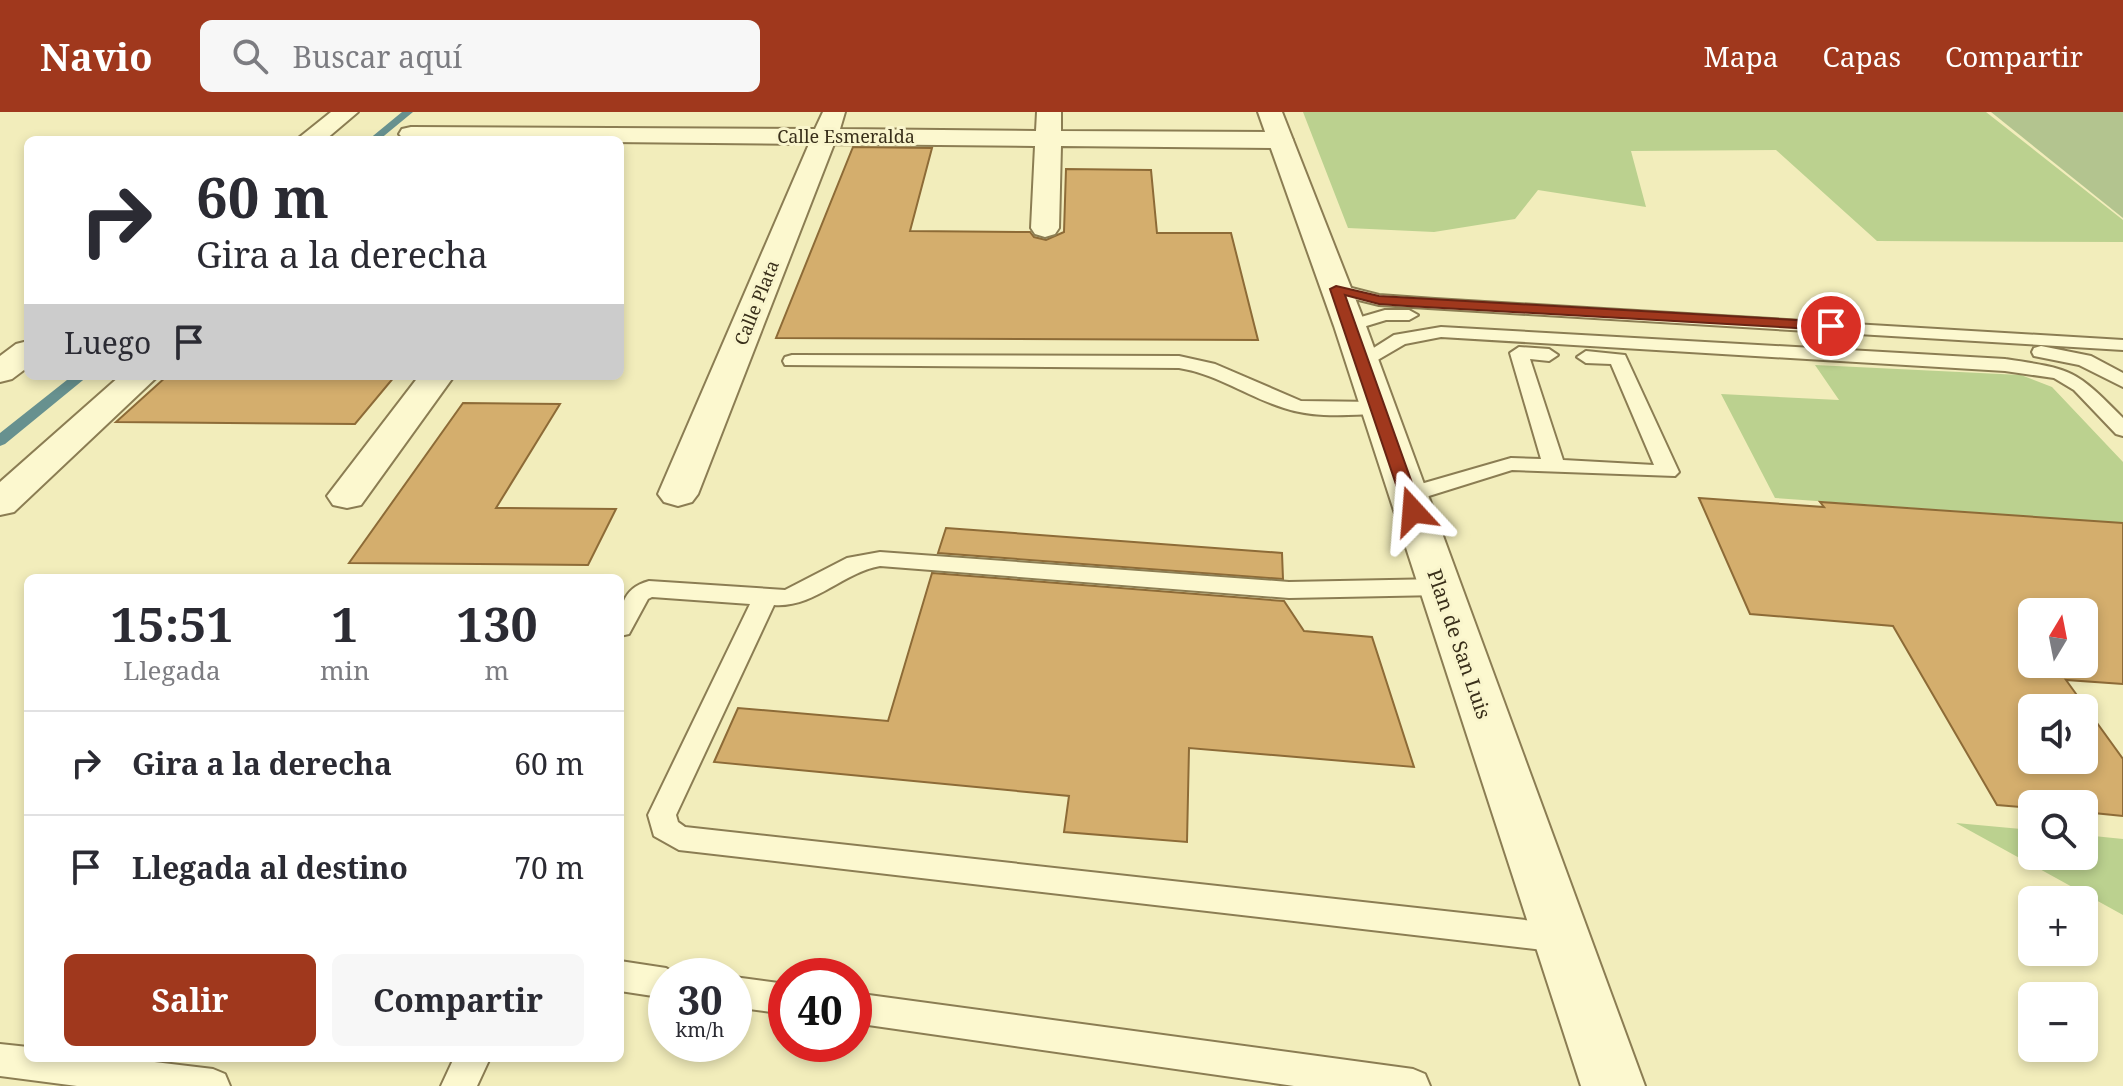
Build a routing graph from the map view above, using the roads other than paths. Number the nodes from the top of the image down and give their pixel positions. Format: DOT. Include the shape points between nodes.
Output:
graph roads {
  1 [pos="346,112"];
  2 [pos="436,112"];
  3 [pos="636,112"];
  4 [pos="1049,112"];
  5 [pos="830,125"];
  6 [pos="1275,126"];
  7 [pos="314,136"];
  8 [pos="408,136"];
  9 [pos="618,136"];
  10 [pos="624,138"];
  11 [pos="1048,139"];
  12 [pos="1045,228"];
  13 [pos="1349,326"];
  14 [pos="2123,345"];
  15 [pos="24,354"];
  16 [pos="792,361"];
  17 [pos="0,372"];
  18 [pos="137,380"];
  19 [pos="434,380"];
  20 [pos="2123,381"];
  21 [pos="1377,408"];
  22 [pos="2123,430"];
  23 [pos="1554,466"];
  24 [pos="678,494"];
  25 [pos="1408,495"];
  26 [pos="347,496"];
  27 [pos="0,503"];
  28 [pos="1440,587"];
  29 [pos="766,596"];
  30 [pos="624,621"];
  31 [pos="1561,938"];
  32 [pos="624,977"];
  33 [pos="648,980"];
  34 [pos="872,1011"];
  35 [pos="0,1060"];
  36 [pos="471,1062"];
  37 [pos="213,1086"];
  38 [pos="458,1086"];
  39 [pos="1413,1086"];
  40 [pos="1613,1086"];
  1 -- 7 [label="street"];
  2 -- 8 [label="street"];
  3 -- 9 [label="street"];
  4 -- 11 [label="street"];
  5 -- 10 [label="street, Calle Esmeralda"];
  5 -- 11 [label="street, Calle Esmeralda"];
  5 -- 24 [label="street, Calle Plata"];
  6 -- 11 [label="street, Calle Esmeralda"];
  6 -- 13 [label="street, Plan de San Luis"];
  11 -- 12 [label="street"];
  13 -- 14 [label="lane" via="1379,300"];
  13 -- 20 [label="lane" via="1385,315 1438,316 2028,350 2084,360"];
  13 -- 21 [label="street, Plan de San Luis"];
  13 -- 22 [label="lane" via="1400,339 1441,332 2005,365 2059,373 2081,386"];
  15 -- 17 [label="street"];
  16 -- 21 [label="lane" via="1179,362 1200,364 1292,405"];
  18 -- 27 [label="street"];
  19 -- 26 [label="street"];
  21 -- 25 [label="street, Plan de San Luis"];
  23 -- 23 [label="lane" via="1668,472 1618,359 1519,353"];
  23 -- 25 [label="lane" via="1511,464"];
  25 -- 28 [label="street, Plan de San Luis"];
  28 -- 29 [label="lane" via="1289,590 880,559 855,563 799,595"];
  28 -- 31 [label="street, Plan de San Luis"];
  29 -- 30 [label="lane" via="649,589 639,594"];
  29 -- 31 [label="lane" via="662,815 664,828 679,838"];
  31 -- 40 [label="street, Plan de San Luis"];
  32 -- 33 [label="lane"];
  34 -- 39 [label="lane"];
  35 -- 37 [label="lane"];
  36 -- 38 [label="lane"];
}
